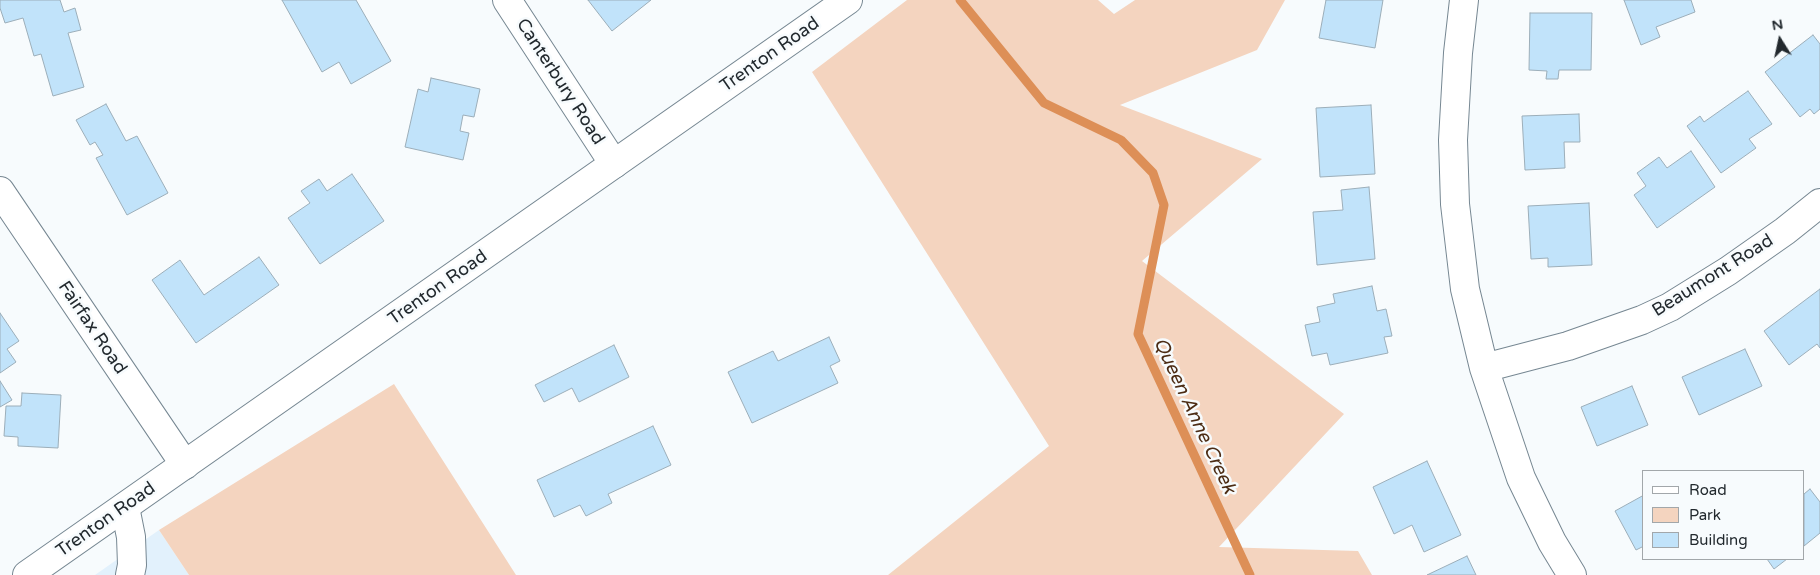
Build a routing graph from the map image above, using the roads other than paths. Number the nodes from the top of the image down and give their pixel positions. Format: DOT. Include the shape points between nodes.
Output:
graph roads {
  1 [pos="507,0"];
  2 [pos="848,0"];
  3 [pos="1464,0"];
  4 [pos="614,164"];
  5 [pos="0,191"];
  6 [pos="1820,203"];
  7 [pos="1484,368"];
  8 [pos="185,465"];
  9 [pos="125,507"];
  10 [pos="27,575"];
  11 [pos="130,575"];
  12 [pos="1572,575"];
  1 -- 4 [label="street, Canterbury Road"];
  2 -- 4 [label="street, Trenton Road"];
  3 -- 7 [label="street" via="1453,140 1455,204 1465,289"];
  4 -- 8 [label="street, Trenton Road"];
  5 -- 8 [label="street, Fairfax Road"];
  6 -- 7 [label="street, Beaumont Road" via="1728,271 1670,307 1568,346"];
  7 -- 12 [label="street" via="1521,478"];
  8 -- 9 [label="street, Trenton Road"];
  9 -- 10 [label="street, Trenton Road"];
  9 -- 11 [label="street" via="131,537"];
}
